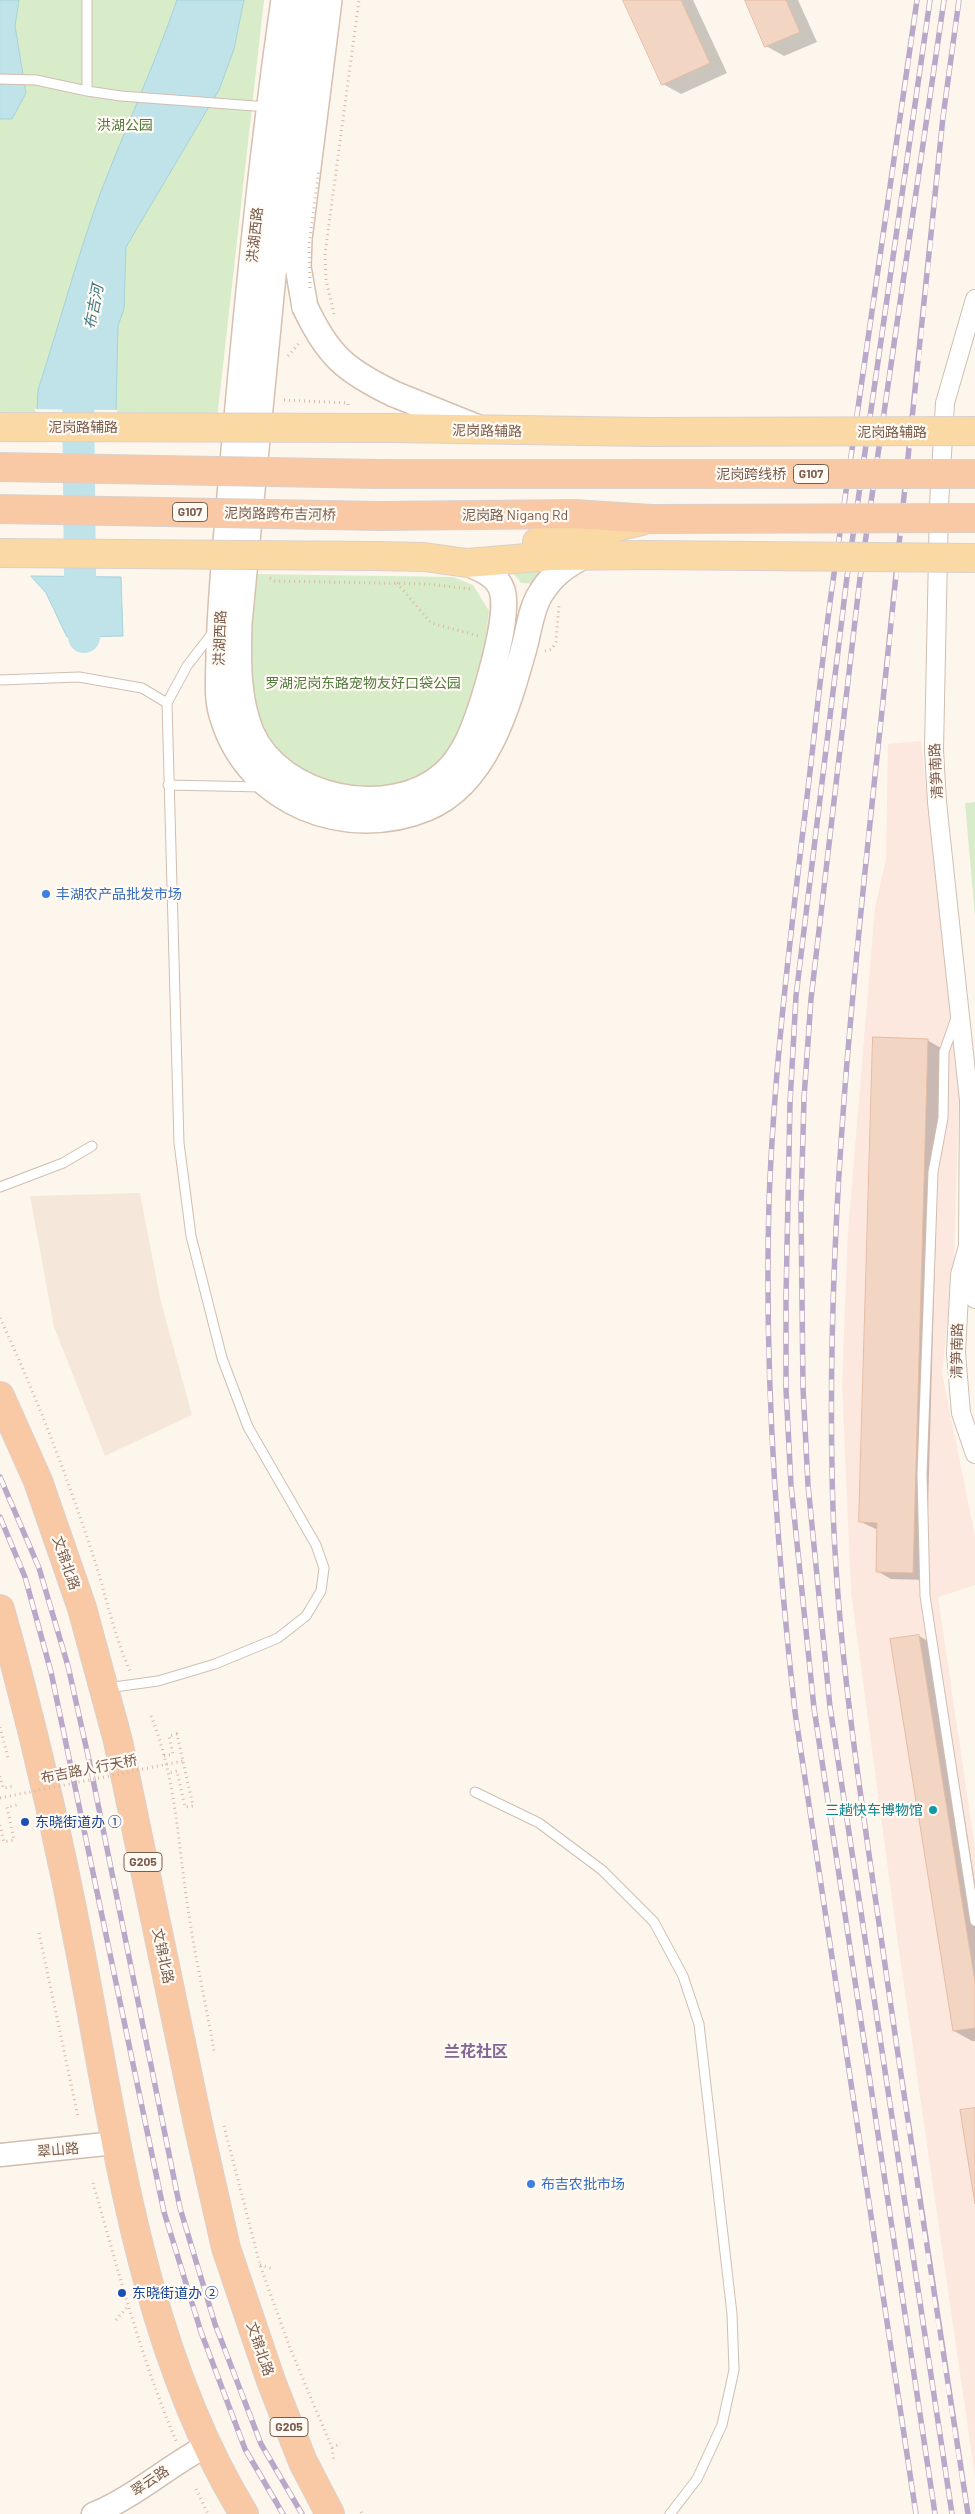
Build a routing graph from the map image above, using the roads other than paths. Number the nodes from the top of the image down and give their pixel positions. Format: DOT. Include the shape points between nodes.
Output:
graph roads {
  1 [pos="86,0"];
  2 [pos="284,0"];
  3 [pos="305,0"];
  4 [pos="329,0"];
  5 [pos="0,79"];
  6 [pos="87,91"];
  7 [pos="270,108"];
  8 [pos="975,299"];
  9 [pos="0,427"];
  10 [pos="518,432"];
  11 [pos="975,432"];
  12 [pos="0,467"];
  13 [pos="975,474"];
  14 [pos="0,509"];
  15 [pos="380,516"];
  16 [pos="975,518"];
  17 [pos="651,519"];
  18 [pos="0,553"];
  19 [pos="584,556"];
  20 [pos="424,557"];
  21 [pos="975,558"];
  22 [pos="467,563"];
  23 [pos="220,623"];
  24 [pos="0,680"];
  25 [pos="167,703"];
  26 [pos="168,785"];
  27 [pos="269,788"];
  28 [pos="960,1006"];
  29 [pos="92,1146"];
  30 [pos="0,1187"];
  31 [pos="968,1246"];
  32 [pos="975,1299"];
  33 [pos="0,1396"];
  34 [pos="975,1454"];
  35 [pos="0,1610"];
  36 [pos="105,1688"];
  37 [pos="475,1792"];
  38 [pos="975,1922"];
  39 [pos="115,2143"];
  40 [pos="0,2155"];
  41 [pos="206,2446"];
  42 [pos="93,2514"];
  43 [pos="244,2514"];
  44 [pos="330,2514"];
  45 [pos="670,2514"];
  1 -- 6 [label="lane"];
  2 -- 7 [label="main road, 洪湖西路"];
  3 -- 22 [label="main road, 洪湖西路" via="284,163 240,623 240,684 244,708 252,733 270,758 295,779 327,793 358,800 389,799 419,792 443,775 456,762 468,740 499,641 502,590 484,570"];
  4 -- 10 [label="main road, bridge" via="314,168 298,267 305,308 329,351 365,380 476,427"];
  5 -- 6 [label="lane" via="36,80"];
  6 -- 7 [label="lane"];
  7 -- 23 [label="main road, 洪湖西路" via="254,235"];
  8 -- 28 [label="street, 清笋南路" via="945,403 936,643 934,750 937,802"];
  9 -- 10 [label="main road, 泥岗路辅路, bridge" via="393,428"];
  10 -- 11 [label="main road, 泥岗路辅路, bridge"];
  12 -- 13 [label="highway, 泥岗跨线桥 / G107, bridge" via="378,474"];
  14 -- 15 [label="highway, 泥岗路跨布吉河桥 / G107, bridge"];
  15 -- 17 [label="highway, 泥岗路 Nigang Rd / G107" via="574,514"];
  16 -- 17 [label="highway, G107, bridge"];
  17 -- 20 [label="main road" via="580,536"];
  18 -- 20 [label="main road, bridge"];
  19 -- 21 [label="main road, bridge"];
  19 -- 22 [label="main road"];
  19 -- 27 [label="main road, 洪湖西路" via="565,565 540,595 516,676 489,744 472,773 453,793 410,814 386,819 351,820 316,814"];
  20 -- 22 [label="main road"];
  23 -- 25 [label="lane" via="187,666"];
  23 -- 27 [label="main road, 洪湖西路" via="218,696 223,719 234,744"];
  24 -- 25 [label="lane" via="79,678 142,688"];
  25 -- 26 [label="lane"];
  26 -- 27 [label="lane"];
  26 -- 36 [label="lane" via="179,1143 191,1236 222,1358 248,1427 316,1545 324,1568 321,1591 306,1616 278,1638 214,1664 158,1681"];
  28 -- 31 [label="street, 清笋南路" via="970,1100"];
  28 -- 38 [label="lane" via="944,1052 943,1118 933,1172 922,1474 926,1596"];
  29 -- 30 [label="lane" via="63,1163"];
  31 -- 32 [label="street, 清笋南路"];
  31 -- 34 [label="street, 清笋南路" via="960,1275 956,1352 961,1413"];
  33 -- 36 [label="highway, 文锦北路 / G205" via="38,1481 82,1608"];
  35 -- 39 [label="highway" via="33,1730 81,1953"];
  36 -- 44 [label="highway, 文锦北路 / G205" via="226,2248 303,2462"];
  37 -- 45 [label="lane" via="539,1823 602,1870 654,1922 683,1976 699,2024 732,2314 734,2370 722,2425 697,2479"];
  39 -- 40 [label="street, 翠山路"];
  39 -- 41 [label="highway" via="155,2301 186,2399"];
  41 -- 42 [label="street, 翠云路" via="181,2459 109,2508"];
  41 -- 43 [label="highway"];
}
